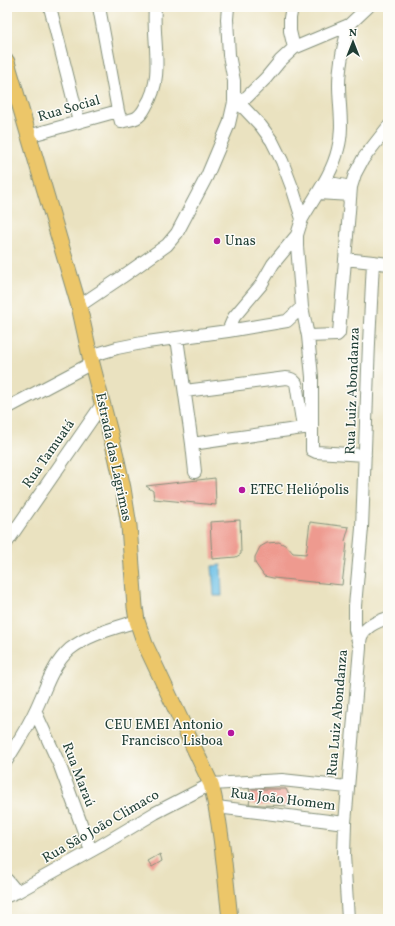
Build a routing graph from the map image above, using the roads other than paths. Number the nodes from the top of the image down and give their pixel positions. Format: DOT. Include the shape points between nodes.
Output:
graph roads {
  1 [pos="50,7"];
  2 [pos="99,7"];
  3 [pos="155,7"];
  4 [pos="228,7"];
  5 [pos="292,7"];
  6 [pos="368,7"];
  7 [pos="349,24"];
  8 [pos="294,48"];
  9 [pos="7,62"];
  10 [pos="234,102"];
  11 [pos="118,111"];
  12 [pos="79,122"];
  13 [pos="388,127"];
  14 [pos="28,136"];
  15 [pos="325,182"];
  16 [pos="350,191"];
  17 [pos="318,193"];
  18 [pos="302,220"];
  19 [pos="297,235"];
  20 [pos="345,259"];
  21 [pos="374,262"];
  22 [pos="388,264"];
  23 [pos="79,306"];
  24 [pos="302,307"];
  25 [pos="228,331"];
  26 [pos="308,336"];
  27 [pos="177,338"];
  28 [pos="91,359"];
  29 [pos="185,391"];
  30 [pos="103,403"];
  31 [pos="7,408"];
  32 [pos="307,427"];
  33 [pos="192,444"];
  34 [pos="366,455"];
  35 [pos="194,472"];
  36 [pos="7,542"];
  37 [pos="388,618"];
  38 [pos="137,621"];
  39 [pos="360,648"];
  40 [pos="35,711"];
  41 [pos="7,760"];
  42 [pos="211,784"];
  43 [pos="347,787"];
  44 [pos="217,807"];
  45 [pos="345,823"];
  46 [pos="91,851"];
  47 [pos="7,880"];
  48 [pos="12,894"];
  49 [pos="230,919"];
  50 [pos="348,919"];
  1 -- 12 [label="street"];
  2 -- 11 [label="street"];
  3 -- 11 [label="street, Rua Social" via="156,75 151,99 136,118 121,122"];
  4 -- 10 [label="street"];
  5 -- 8 [label="street" via="290,31"];
  6 -- 7 [label="street"];
  7 -- 8 [label="street"];
  7 -- 15 [label="street" via="339,84 340,139"];
  8 -- 10 [label="street" via="247,97"];
  9 -- 14 [label="main road, Estrada das Lágrimas"];
  10 -- 18 [label="street" via="244,108 272,141 285,168"];
  10 -- 23 [label="street" via="223,139 178,232 147,260"];
  11 -- 12 [label="street, Rua Social"];
  12 -- 14 [label="street, Rua Social"];
  13 -- 16 [label="street" via="363,159"];
  14 -- 23 [label="main road, Estrada das Lágrimas"];
  15 -- 16 [label="street"];
  15 -- 17 [label="street"];
  16 -- 17 [label="street"];
  16 -- 20 [label="street"];
  17 -- 18 [label="street"];
  18 -- 19 [label="street"];
  19 -- 24 [label="street"];
  19 -- 25 [label="street" via="273,264 261,286 234,317"];
  20 -- 21 [label="street"];
  20 -- 26 [label="street" via="339,333"];
  21 -- 22 [label="street"];
  21 -- 34 [label="street, Rua Luiz Abondanza"];
  23 -- 28 [label="main road, Estrada das Lágrimas"];
  24 -- 25 [label="street" via="287,321"];
  24 -- 26 [label="street"];
  25 -- 27 [label="street"];
  26 -- 32 [label="street" via="312,404"];
  27 -- 28 [label="street" via="117,348"];
  27 -- 29 [label="street"];
  28 -- 30 [label="main road, Estrada das Lágrimas"];
  28 -- 31 [label="street"];
  29 -- 32 [label="street" via="290,378 296,383"];
  29 -- 33 [label="street"];
  30 -- 36 [label="street, Rua Tamuatá"];
  30 -- 38 [label="main road, Estrada das Lágrimas" via="129,526"];
  32 -- 33 [label="street"];
  32 -- 34 [label="street" via="314,451"];
  33 -- 35 [label="street"];
  34 -- 39 [label="street, Rua Luiz Abondanza" via="354,619"];
  37 -- 39 [label="street" via="377,621 368,628 362,635"];
  38 -- 40 [label="street" via="108,630 71,648 59,660"];
  38 -- 42 [label="main road, Estrada das Lágrimas" via="145,644"];
  39 -- 43 [label="street, Rua Luiz Abondanza"];
  40 -- 41 [label="street"];
  40 -- 46 [label="street, Rua Maraú" via="60,766"];
  42 -- 43 [label="street" via="282,780"];
  42 -- 44 [label="main road, Estrada das Lágrimas"];
  42 -- 46 [label="street, Rua São João Climaco"];
  43 -- 45 [label="street, Rua Luiz Abondanza"];
  44 -- 45 [label="street, Rua João Homem"];
  44 -- 49 [label="main road, Estrada das Lágrimas"];
  45 -- 50 [label="street, Rua Luiz Abondanza"];
  46 -- 48 [label="street, Rua São João Climaco"];
  47 -- 48 [label="street"];
}
